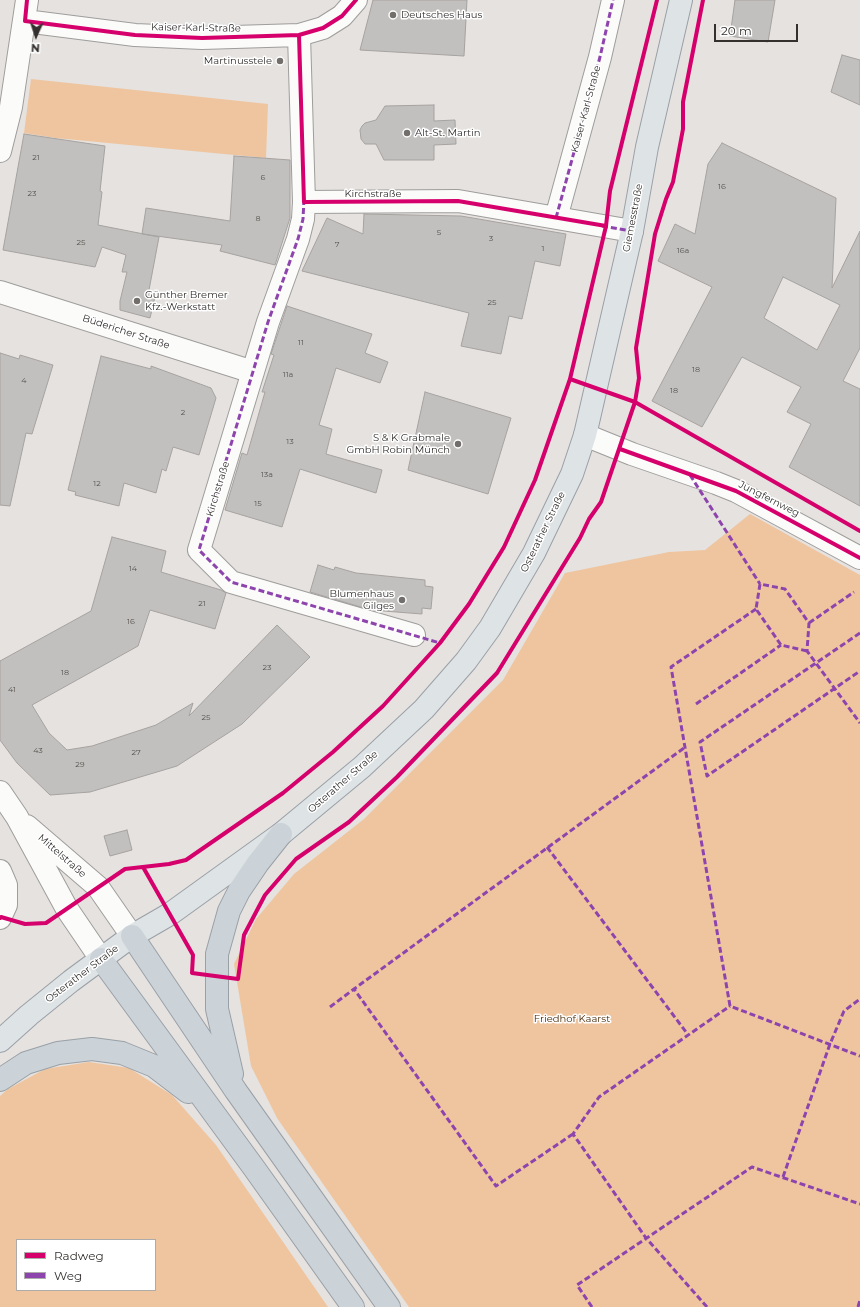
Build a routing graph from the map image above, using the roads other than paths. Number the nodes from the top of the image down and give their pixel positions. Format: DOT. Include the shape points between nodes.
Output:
graph roads {
  1 [pos="27,0"];
  2 [pos="356,0"];
  3 [pos="613,0"];
  4 [pos="681,0"];
  5 [pos="25,21"];
  6 [pos="298,35"];
  7 [pos="0,151"];
  8 [pos="304,202"];
  9 [pos="556,218"];
  10 [pos="632,231"];
  11 [pos="0,292"];
  12 [pos="252,372"];
  13 [pos="585,435"];
  14 [pos="860,558"];
  15 [pos="414,635"];
  16 [pos="0,792"];
  17 [pos="17,817"];
  18 [pos="281,834"];
  19 [pos="0,871"];
  20 [pos="0,918"];
  21 [pos="132,936"];
  22 [pos="101,959"];
  23 [pos="0,1041"];
  24 [pos="0,1080"];
  25 [pos="236,1091"];
  26 [pos="215,1116"];
  27 [pos="353,1307"];
  28 [pos="389,1307"];
  1 -- 5 [label="street"];
  2 -- 6 [label="street, Kaiser-Karl-Straße" via="342,16 323,28"];
  3 -- 9 [label="street, Kaiser-Karl-Straße"];
  4 -- 10 [label="main road, Giemesstraße" via="647,147"];
  5 -- 6 [label="street, Kaiser-Karl-Straße" via="135,35 202,38"];
  5 -- 7 [label="street" via="11,106"];
  6 -- 8 [label="street, Kirchstraße"];
  8 -- 9 [label="street, Kirchstraße" via="458,201"];
  8 -- 12 [label="street, Kirchstraße" via="298,239"];
  9 -- 10 [label="street, Kirchstraße"];
  10 -- 13 [label="main road, Giemesstraße"];
  11 -- 12 [label="street, Büdericher Straße"];
  12 -- 15 [label="street, Kirchstraße" via="199,550 231,582"];
  13 -- 14 [label="street, Jungfernweg" via="632,454 716,482 758,501"];
  13 -- 18 [label="main road, Osterather Straße" via="572,474 534,553 513,591 466,662 424,709 368,762"];
  16 -- 17 [label="street, Mittelstraße"];
  17 -- 21 [label="street, Mittelstraße" via="98,887"];
  17 -- 22 [label="street, Mittelstraße" via="67,909"];
  18 -- 21 [label="main road, Osterather Straße" via="170,914"];
  18 -- 25 [label="highway" via="258,863 229,911 217,954 217,1009"];
  19 -- 20 [label="street" via="6,885 6,905"];
  21 -- 22 [label="main road, Osterather Straße"];
  21 -- 25 [label="highway"];
  22 -- 23 [label="main road, Osterather Straße"];
  22 -- 26 [label="highway"];
  24 -- 26 [label="highway" via="26,1063 58,1053 92,1050 122,1053 154,1066"];
  25 -- 28 [label="highway"];
  26 -- 27 [label="highway"];
}
